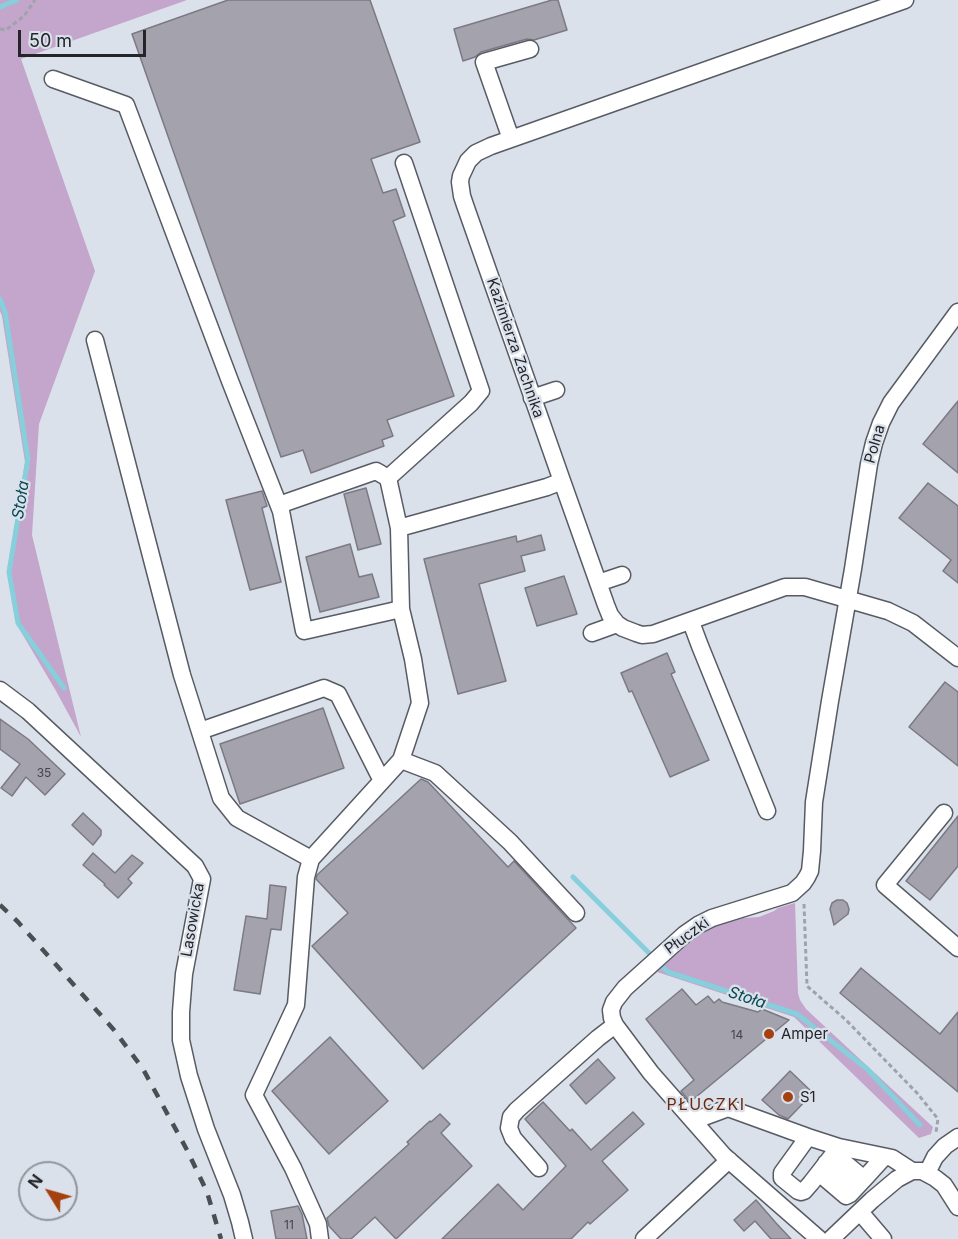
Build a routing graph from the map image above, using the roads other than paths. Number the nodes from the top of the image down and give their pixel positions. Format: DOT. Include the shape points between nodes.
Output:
graph roads {
  1 [pos="905,0"];
  2 [pos="530,49"];
  3 [pos="53,79"];
  4 [pos="511,139"];
  5 [pos="404,164"];
  6 [pos="958,312"];
  7 [pos="94,340"];
  8 [pos="556,390"];
  9 [pos="532,398"];
  10 [pos="388,478"];
  11 [pos="562,481"];
  12 [pos="279,505"];
  13 [pos="399,528"];
  14 [pos="622,575"];
  15 [pos="598,583"];
  16 [pos="848,600"];
  17 [pos="401,609"];
  18 [pos="691,622"];
  19 [pos="617,624"];
  20 [pos="592,633"];
  21 [pos="958,658"];
  22 [pos="0,690"];
  23 [pos="200,731"];
  24 [pos="400,760"];
  25 [pos="382,781"];
  26 [pos="767,811"];
  27 [pos="944,813"];
  28 [pos="311,859"];
  29 [pos="576,913"];
  30 [pos="958,948"];
  31 [pos="615,1025"];
  32 [pos="693,1121"];
  33 [pos="808,1137"];
  34 [pos="958,1137"];
  35 [pos="884,1157"];
  36 [pos="829,1159"];
  37 [pos="729,1160"];
  38 [pos="539,1168"];
  39 [pos="920,1172"];
  40 [pos="860,1184"];
  41 [pos="958,1207"];
  42 [pos="860,1212"];
  43 [pos="244,1239"];
  44 [pos="320,1239"];
  45 [pos="644,1239"];
  46 [pos="819,1239"];
  47 [pos="831,1239"];
  48 [pos="883,1239"];
  1 -- 4 [label="street, Kazimierza Zachnika"];
  2 -- 4 [label="street" via="484,62"];
  3 -- 12 [label="street" via="126,105"];
  4 -- 9 [label="street, Kazimierza Zachnika" via="472,156 460,182"];
  5 -- 10 [label="street" via="481,391"];
  6 -- 16 [label="street, Polna" via="891,403 878,430"];
  7 -- 23 [label="street"];
  8 -- 9 [label="street"];
  9 -- 11 [label="street, Kazimierza Zachnika"];
  10 -- 12 [label="street" via="376,471"];
  10 -- 13 [label="street"];
  11 -- 13 [label="street"];
  11 -- 15 [label="street, Kazimierza Zachnika"];
  12 -- 17 [label="street" via="304,631"];
  13 -- 17 [label="street"];
  14 -- 15 [label="street"];
  15 -- 19 [label="street, Kazimierza Zachnika"];
  16 -- 18 [label="street" via="790,586"];
  16 -- 21 [label="street" via="913,623"];
  16 -- 31 [label="street, Płuczki" via="814,802 810,870 803,883 792,893 712,918 685,934 614,1002 611,1010"];
  17 -- 24 [label="street" via="420,703"];
  18 -- 19 [label="street" via="648,635"];
  18 -- 26 [label="street"];
  19 -- 20 [label="street"];
  22 -- 43 [label="street, Lasowicka" via="28,711 195,866 202,879 184,974 182,1040 189,1076"];
  23 -- 25 [label="street" via="324,688 338,694"];
  23 -- 28 [label="street" via="221,798 237,818"];
  24 -- 25 [label="street"];
  24 -- 29 [label="street" via="435,773 510,842"];
  25 -- 28 [label="street"];
  27 -- 30 [label="street" via="885,885"];
  28 -- 44 [label="street" via="306,877 296,1005 254,1095 293,1168 318,1224"];
  31 -- 32 [label="street"];
  31 -- 38 [label="street" via="511,1117 509,1128 513,1138"];
  32 -- 33 [label="street" via="728,1108"];
  32 -- 37 [label="street"];
  33 -- 36 [label="street"];
  33 -- 36 [label="street" via="782,1176 798,1191 804,1191"];
  34 -- 39 [label="street"];
  35 -- 36 [label="street"];
  35 -- 39 [label="street"];
  35 -- 40 [label="street"];
  36 -- 40 [label="street"];
  36 -- 40 [label="street" via="844,1195"];
  37 -- 45 [label="street"];
  37 -- 46 [label="street"];
  39 -- 41 [label="street" via="944,1185"];
  39 -- 42 [label="street" via="897,1179"];
  42 -- 47 [label="street"];
  42 -- 48 [label="street"];
}
